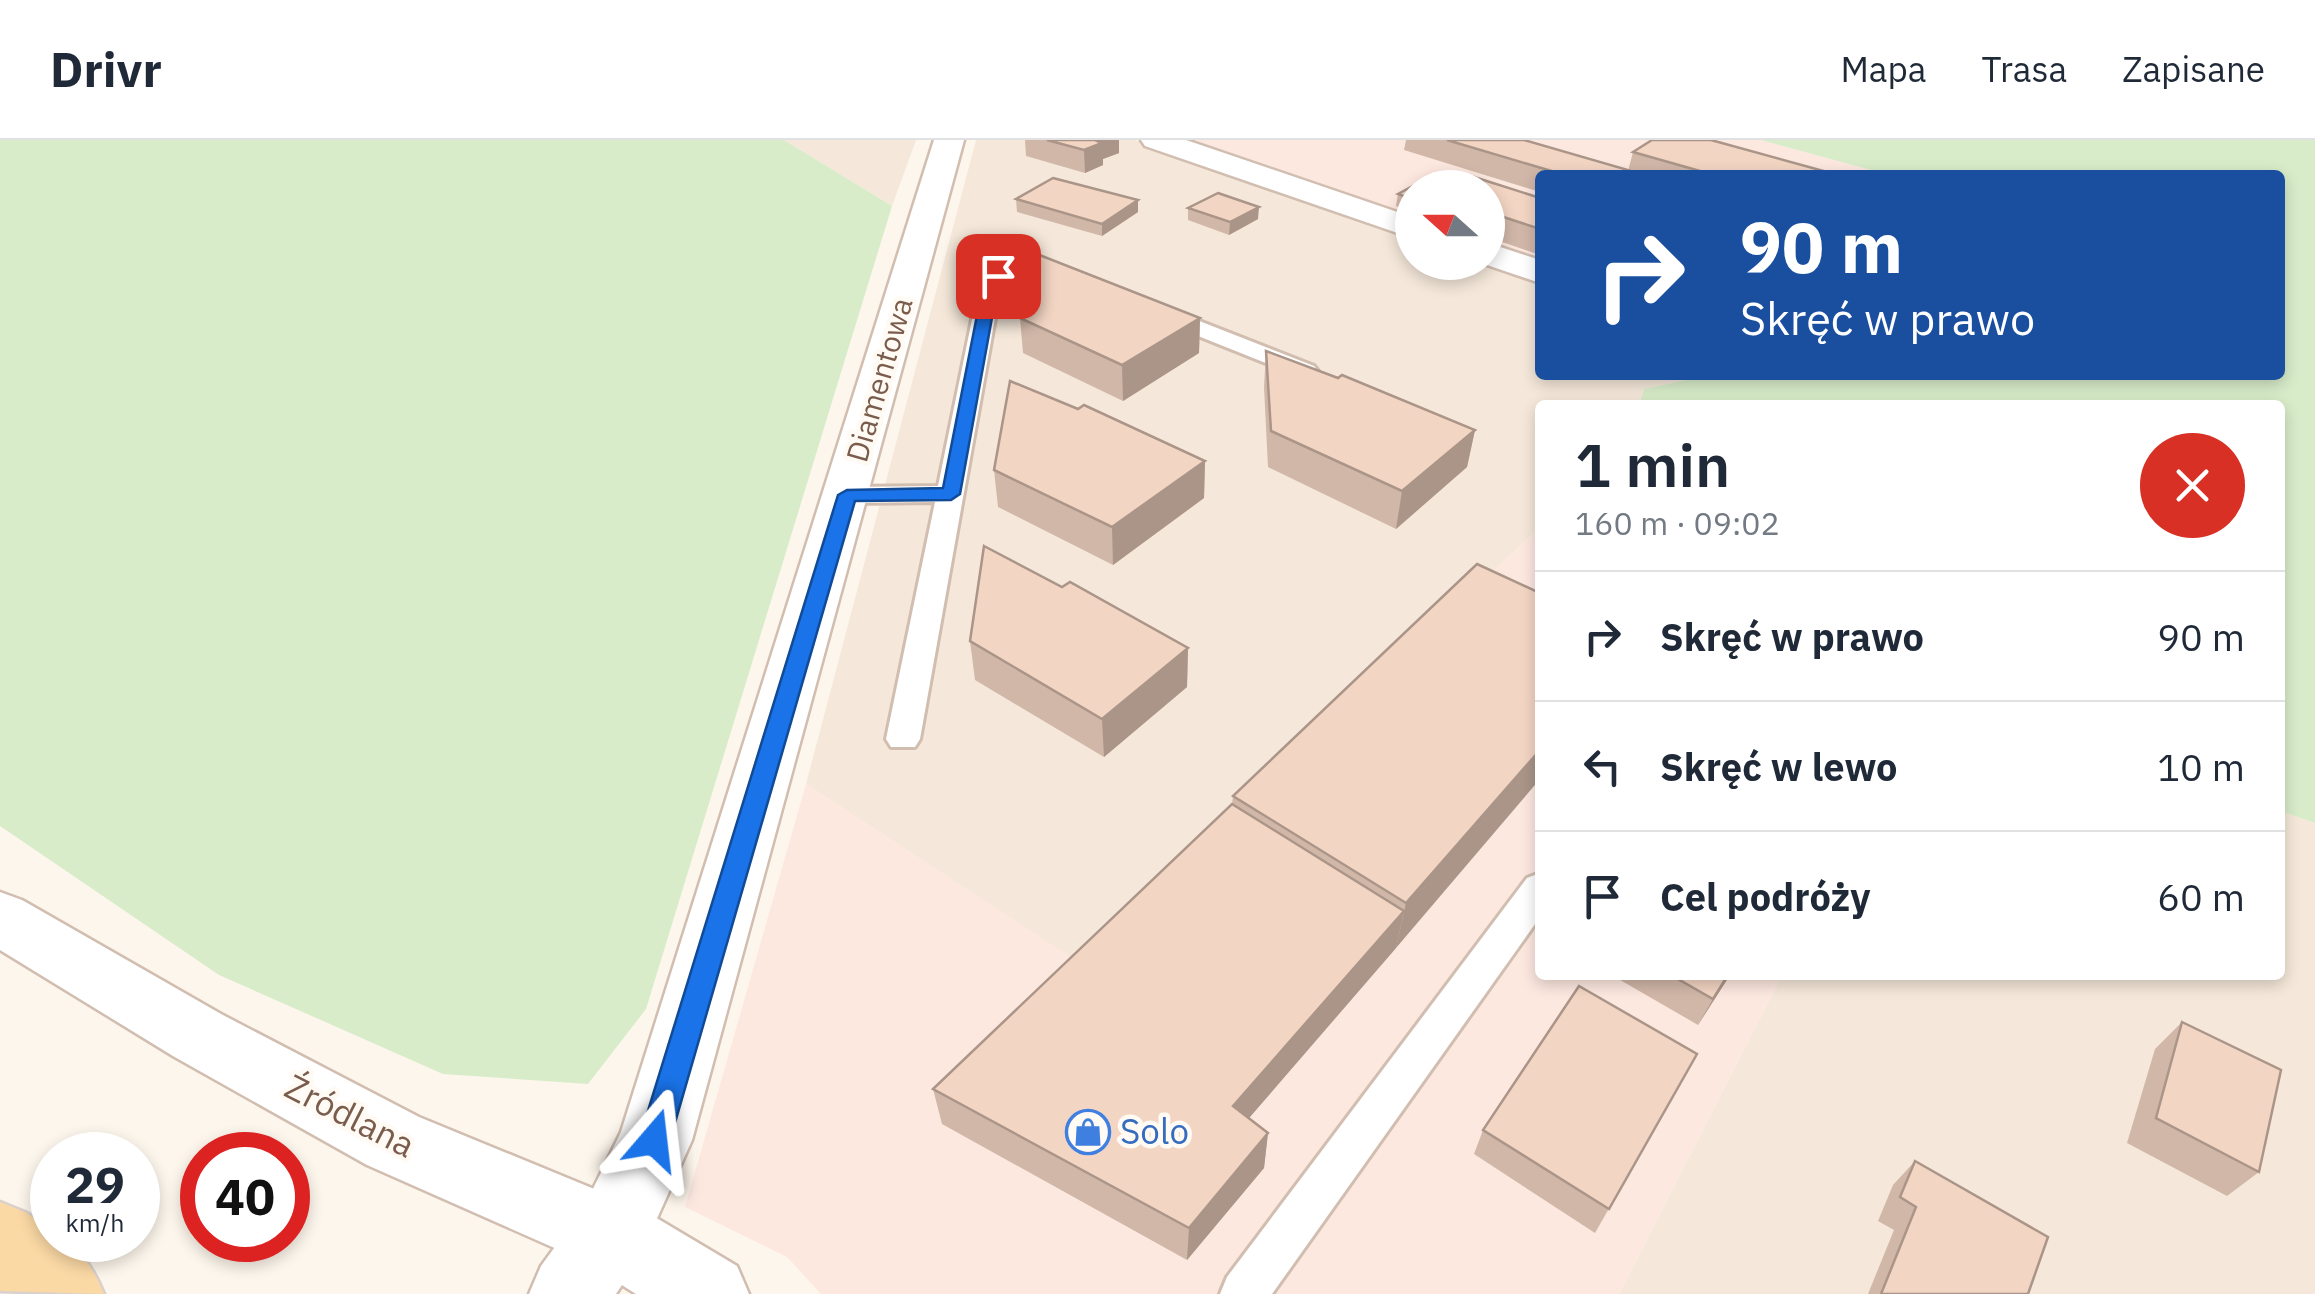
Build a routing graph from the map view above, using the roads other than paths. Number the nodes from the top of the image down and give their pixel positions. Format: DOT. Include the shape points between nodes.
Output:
graph roads {
  1 [pos="949,140"];
  2 [pos="1156,140"];
  3 [pos="1395,222"];
  4 [pos="1505,260"];
  5 [pos="1535,270"];
  6 [pos="1103,290"];
  7 [pos="1140,305"];
  8 [pos="1325,378"];
  9 [pos="951,494"];
  10 [pos="847,495"];
  11 [pos="903,739"];
  12 [pos="1535,895"];
  13 [pos="0,918"];
  14 [pos="0,1240"];
  15 [pos="590,1264"];
  16 [pos="64,1294"];
  17 [pos="709,1294"];
  18 [pos="1244,1294"];
  1 -- 10 [label="street, Diamentowa"];
  2 -- 3 [label="street"];
  4 -- 5 [label="street"];
  6 -- 9 [label="lane" via="1066,275 1020,270 998,276 989,290"];
  7 -- 8 [label="lane"];
  9 -- 10 [label="lane"];
  9 -- 11 [label="lane"];
  10 -- 15 [label="street, Diamentowa" via="654,1140"];
  12 -- 18 [label="lane"];
  13 -- 15 [label="street, Źródlana" via="393,1141"];
  14 -- 16 [label="main road"];
  15 -- 17 [label="street, Źródlana"];
}
